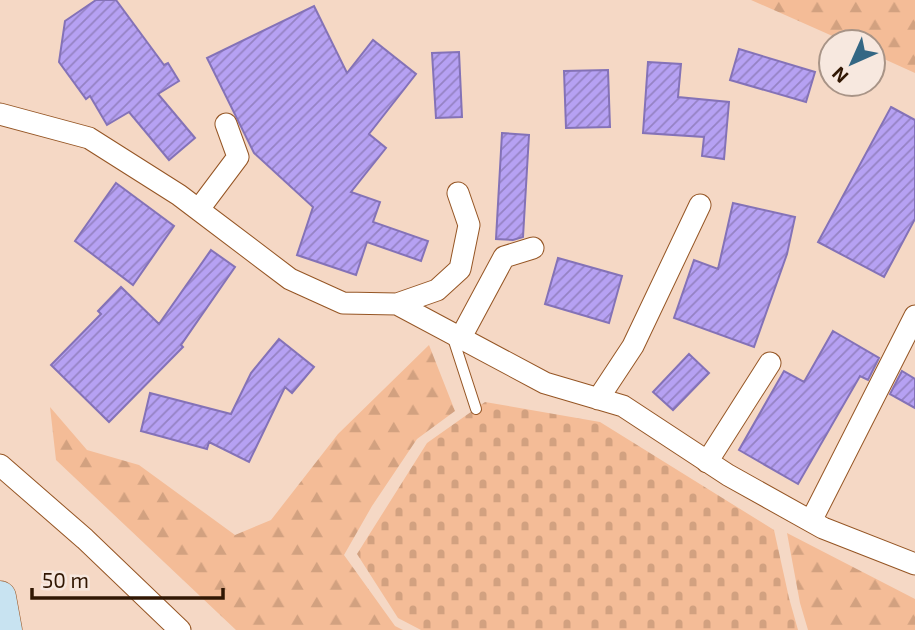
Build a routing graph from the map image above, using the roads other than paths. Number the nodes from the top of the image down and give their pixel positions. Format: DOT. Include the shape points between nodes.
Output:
graph roads {
  1 [pos="0,114"];
  2 [pos="226,124"];
  3 [pos="458,193"];
  4 [pos="700,205"];
  5 [pos="199,209"];
  6 [pos="533,248"];
  7 [pos="397,304"];
  8 [pos="915,316"];
  9 [pos="456,335"];
  10 [pos="770,363"];
  11 [pos="598,399"];
  12 [pos="476,409"];
  13 [pos="707,462"];
  14 [pos="0,465"];
  15 [pos="811,521"];
  16 [pos="915,564"];
  17 [pos="0,597"];
  18 [pos="6,630"];
  19 [pos="180,630"];
  1 -- 5 [label="street" via="89,138"];
  2 -- 5 [label="street" via="239,157"];
  3 -- 7 [label="street" via="469,225 460,270 437,290"];
  4 -- 11 [label="street" via="633,346"];
  5 -- 7 [label="street" via="290,279 343,303"];
  6 -- 9 [label="street" via="504,257"];
  7 -- 9 [label="street"];
  8 -- 15 [label="street"];
  9 -- 11 [label="street" via="545,383"];
  9 -- 12 [label="lane"];
  10 -- 13 [label="street"];
  11 -- 13 [label="street" via="623,406"];
  13 -- 15 [label="street"];
  14 -- 19 [label="street"];
  15 -- 16 [label="street"];
  17 -- 18 [label="street"];
}
